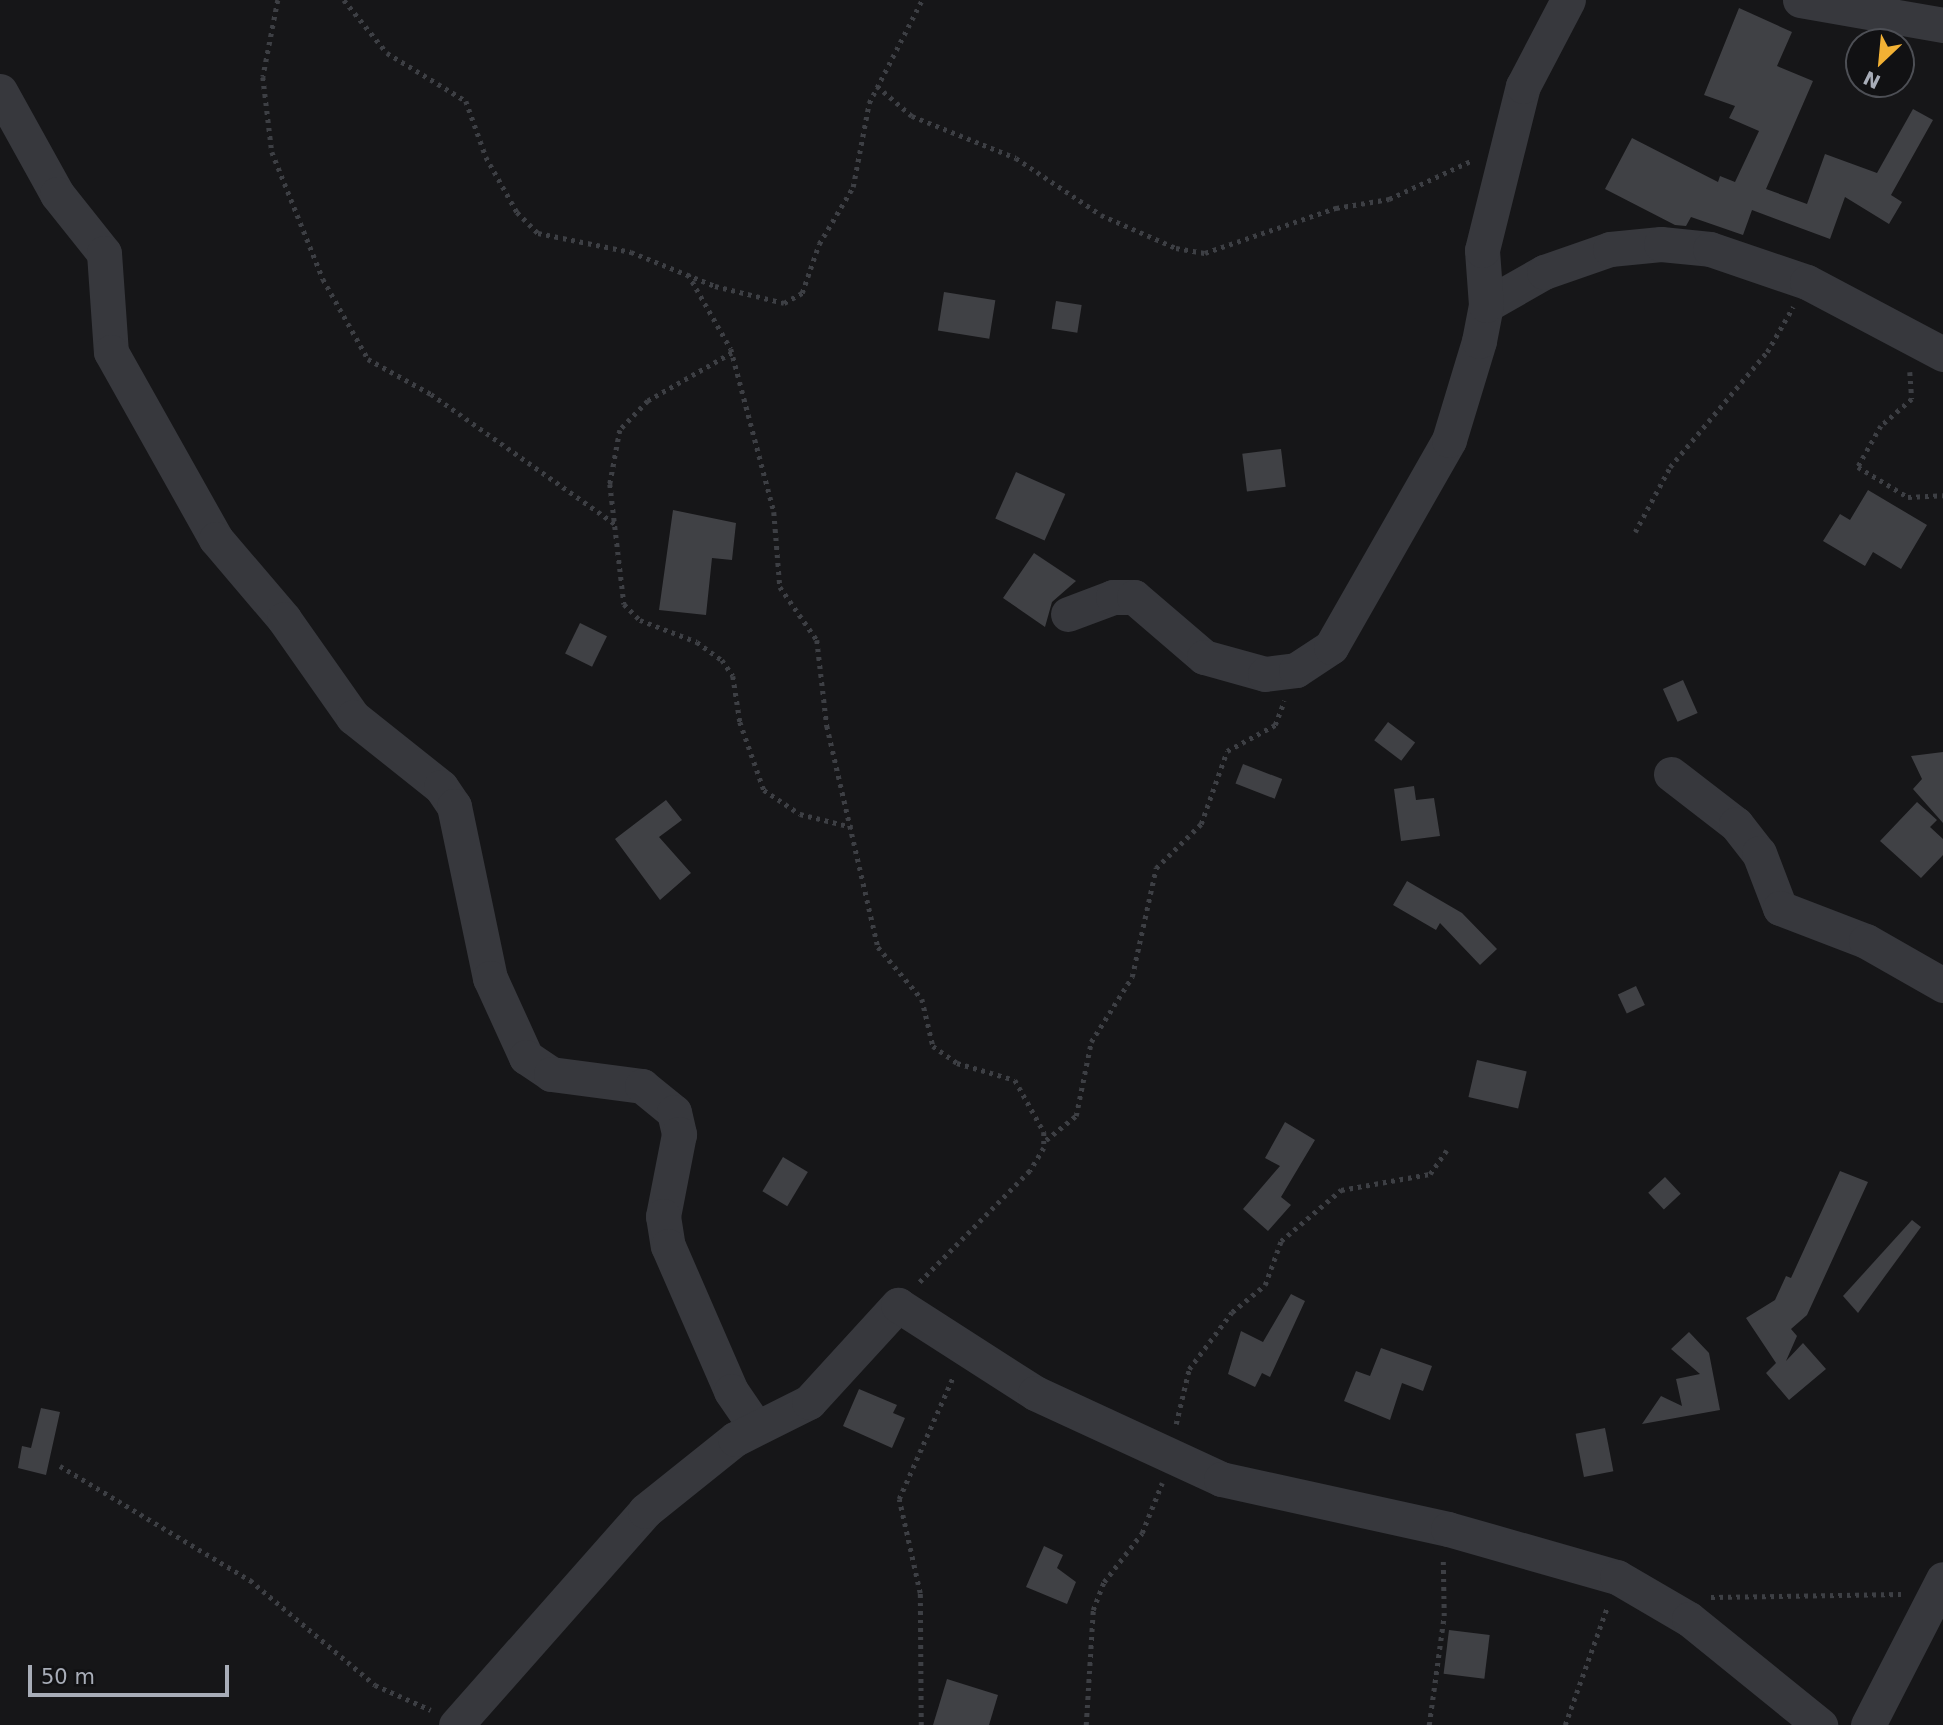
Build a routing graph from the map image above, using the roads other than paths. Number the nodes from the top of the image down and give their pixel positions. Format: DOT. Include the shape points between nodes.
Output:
graph roads {
  1 [pos="1568,0"];
  2 [pos="1800,0"];
  3 [pos="1943,26"];
  4 [pos="0,91"];
  5 [pos="1486,304"];
  6 [pos="1943,354"];
  7 [pos="1068,614"];
  8 [pos="1671,774"];
  9 [pos="1943,985"];
  10 [pos="755,1426"];
  11 [pos="1940,1585"];
  12 [pos="458,1722"];
  13 [pos="1820,1725"];
  14 [pos="1868,1725"];
  1 -- 5 [label="street" via="1529,68 1510,138 1482,250"];
  2 -- 3 [label="street"];
  4 -- 10 [label="street" via="57,194 104,253 111,352 222,548 284,619 353,717 441,787 454,806 490,978 526,1057 551,1074 642,1086 674,1112 679,1134 663,1216 667,1246 731,1391"];
  5 -- 6 [label="street" via="1544,272 1635,246 1710,249 1807,282"];
  5 -- 7 [label="street" via="1442,458 1331,647 1289,671 1265,674 1212,662 1129,596"];
  8 -- 9 [label="street" via="1736,824 1759,853 1780,908 1866,941"];
  10 -- 12 [label="street" via="645,1511"];
  10 -- 13 [label="street" via="809,1402 898,1305 966,1353 1171,1458 1286,1497 1443,1528 1617,1577 1658,1599"];
  11 -- 14 [label="street"];
}
